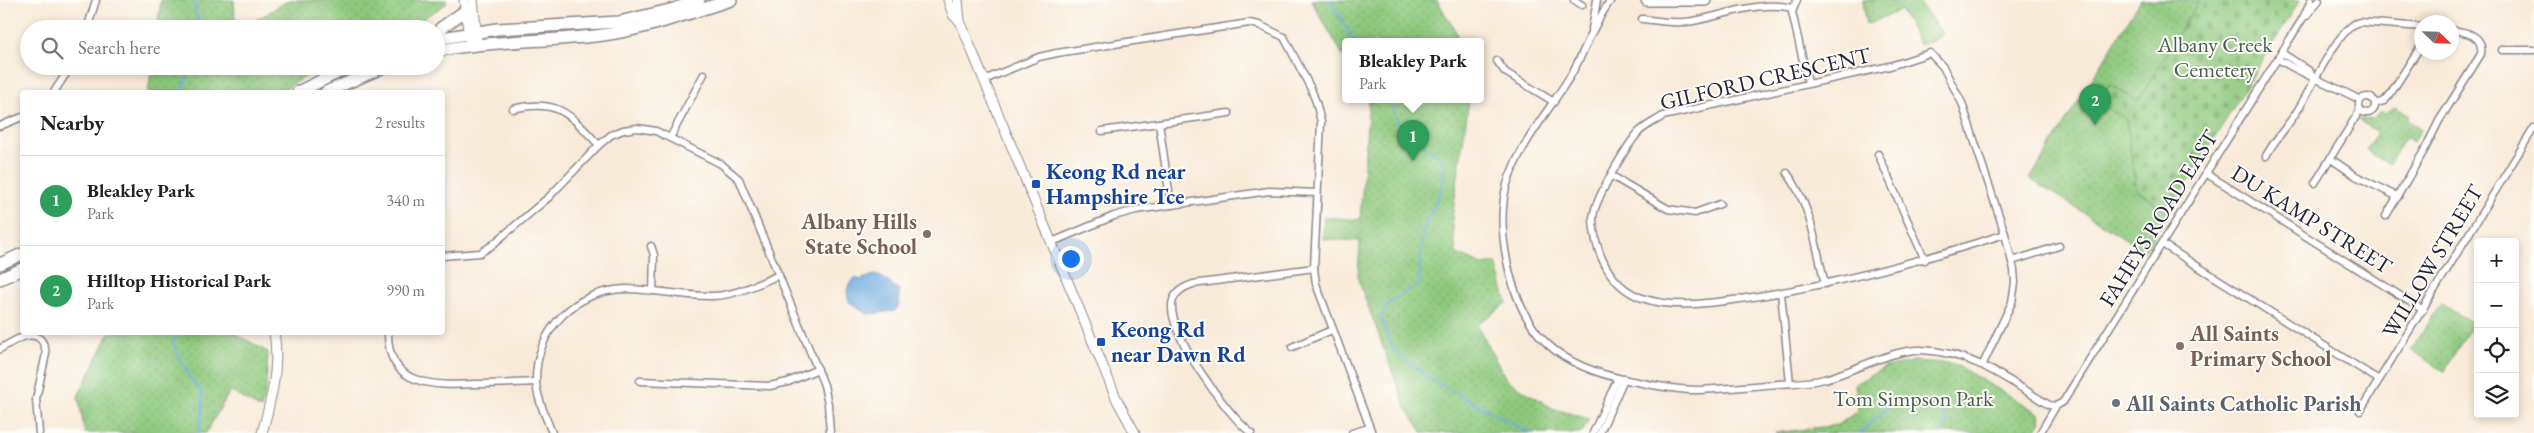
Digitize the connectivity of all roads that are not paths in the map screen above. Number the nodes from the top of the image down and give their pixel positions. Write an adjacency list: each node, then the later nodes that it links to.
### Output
1 (96, 0): 20 (street)
2 (472, 0): 27 (street)
3 (699, 0): 27 (highway)
4 (731, 0): 27 (highway)
5 (948, 0): 21 (street)
6 (958, 0): 21 (street)
7 (1574, 0): 15 (street)
8 (1598, 0): 24 (street)
9 (1611, 0): 24 (street)
10 (1647, 0): 11 (highway)
11 (1705, 0)
12 (1797, 0): 17 (street)
13 (2311, 0): 18 (street, FAHEYS ROAD EAST)
14 (2319, 0): 18 (street, FAHEYS ROAD EAST)
15 (1582, 4)
16 (464, 6): 22 (highway); 27 (street)
17 (1792, 8): 19 (street); 40 (street)
18 (2303, 18): 31 (street, FAHEYS ROAD EAST)
19 (1642, 19)
20 (90, 20)
21 (960, 21): 39 (street)
22 (445, 24)
23 (2414, 27): 38 (street)
24 (1592, 30): 45 (street)
25 (2459, 31): 65 (street)
26 (445, 37): 27 (highway)
27 (473, 38): 28 (highway)
28 (445, 48)
29 (2502, 50): 30 (street)
30 (2534, 50)
31 (2280, 56): 38 (street); 61 (street, FAHEYS ROAD EAST)
32 (2414, 57): 46 (street)
33 (1497, 61): 45 (street)
34 (704, 74): 55 (street)
35 (65, 75): 41 (street)
36 (333, 75): 42 (highway)
37 (365, 75): 43 (highway)
38 (2315, 78): 44 (street); 58 (street)
39 (984, 80): 64 (street); 70 (street)
40 (1808, 84): 62 (street, GILFORD CRESCENT); 69 (street, GILFORD CRESCENT)
41 (55, 90)
42 (302, 90)
43 (331, 90)
44 (2360, 100): 46 (street); 48 (street)
45 (1554, 102): 96 (street)
46 (2375, 104): 48 (street)
47 (513, 109): 56 (street)
48 (2360, 110): 59 (street)
49 (1229, 113): 51 (street)
50 (20, 118): 52 (street)
51 (1159, 123): 54 (street); 67 (street)
52 (0, 126)
53 (2534, 128): 86 (street, WILLOW STREET)
54 (1102, 131)
55 (670, 138): 56 (street); 81 (street)
56 (599, 145): 75 (street)
57 (1878, 154): 76 (street)
58 (2266, 156)
59 (2331, 158): 63 (street); 65 (street)
60 (1787, 173): 83 (street)
61 (2207, 174): 71 (street, FAHEYS ROAD EAST); 86 (street, DU KAMP STREET)
62 (1612, 176): 66 (street); 85 (street, GILFORD CRESCENT)
63 (2315, 183)
64 (1317, 192): 67 (street); 79 (street)
65 (2398, 197): 68 (street)
66 (1720, 204)
67 (1171, 205): 70 (street)
68 (2386, 216)
69 (2005, 234): 76 (street, GILFORD CRESCENT); 77 (street)
70 (1052, 242): 108 (street)
71 (2162, 244): 97 (street); 101 (street, FAHEYS ROAD EAST)
72 (651, 246): 84 (street)
73 (2058, 246): 77 (street)
74 (20, 255): 78 (highway)
75 (445, 256)
76 (1925, 260): 83 (street, GILFORD CRESCENT)
77 (2012, 260): 94 (street)
78 (0, 264)
79 (1314, 268): 87 (street); 109 (street)
80 (20, 270): 82 (highway)
81 (779, 275): 84 (street); 95 (street)
82 (0, 279)
83 (1825, 284): 85 (street, GILFORD CRESCENT)
84 (653, 291): 99 (street)
85 (1781, 293): 100 (street)
86 (2423, 310): 97 (street, WILLOW STREET)
87 (1332, 330): 92 (street); 103 (street)
88 (24, 335): 93 (street)
89 (32, 335): 104 (street)
90 (274, 335): 105 (street)
91 (388, 335): 99 (street)
92 (1292, 347)
93 (0, 348)
94 (1983, 364): 100 (street); 101 (street)
95 (818, 369): 98 (street); 107 (street)
96 (1621, 379): 100 (street); 111 (street); 112 (street)
97 (2379, 380): 102 (street, WILLOW STREET)
98 (640, 381)
99 (536, 382): 106 (street)
100 (1790, 383)
101 (2056, 406): 113 (street, FAHEYS ROAD EAST)
102 (2360, 411)
103 (1370, 430): 110 (street)
104 (39, 433)
105 (262, 433)
106 (552, 433)
107 (830, 433)
108 (1134, 433)
109 (1251, 433)
110 (1352, 433)
111 (1593, 433)
112 (1600, 433)
113 (2040, 433)

